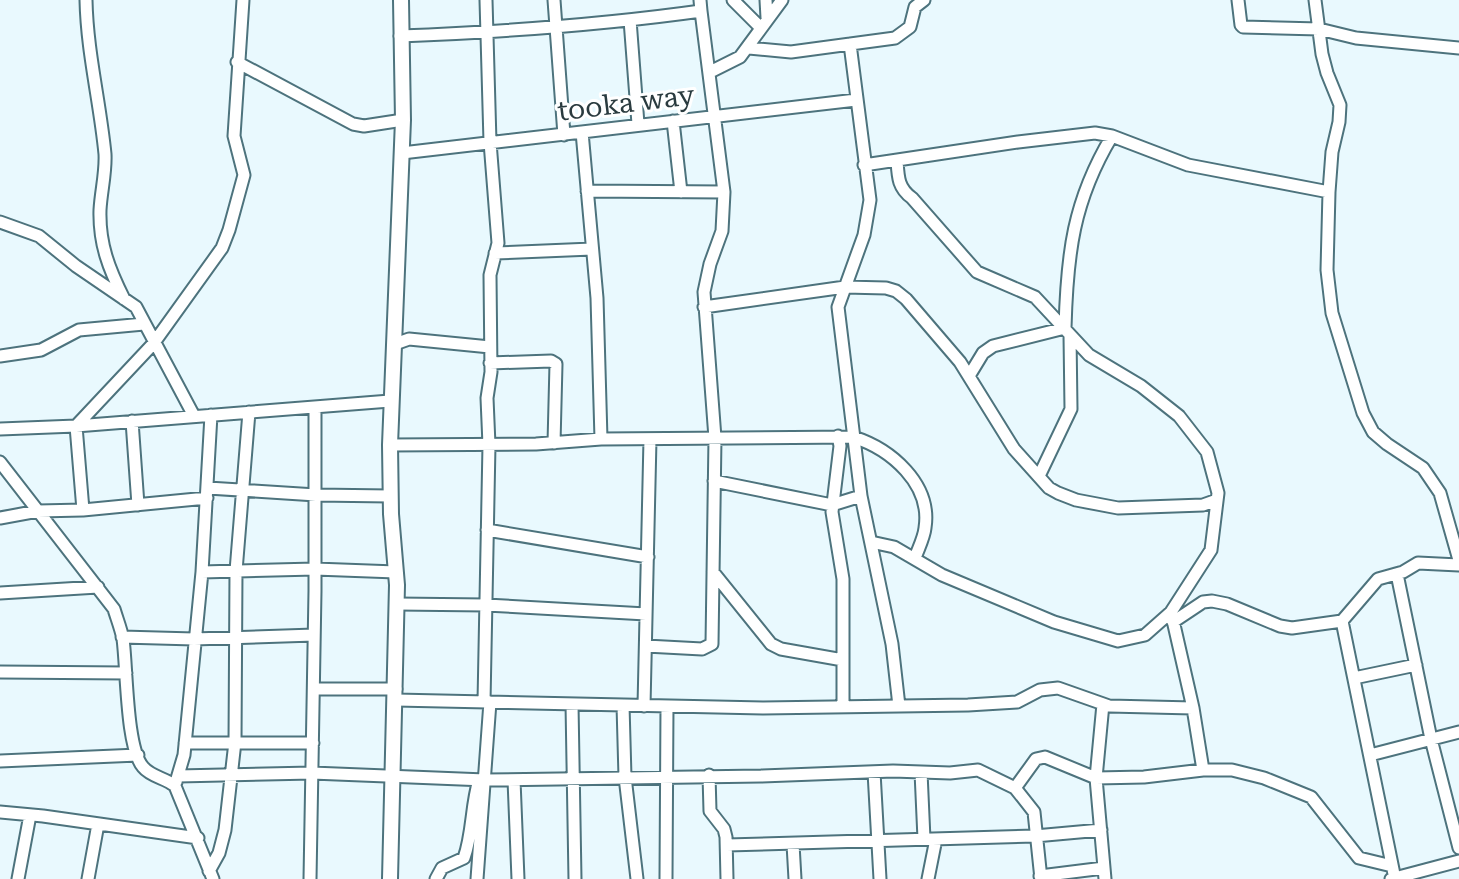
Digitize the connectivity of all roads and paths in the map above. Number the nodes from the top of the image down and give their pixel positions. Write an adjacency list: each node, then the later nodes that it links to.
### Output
1 (86, 0): 44 (street)
2 (243, 0): 22 (street)
3 (401, 0): 18 (street)
4 (486, 0): 17 (street)
5 (554, 0): 15 (street)
6 (733, 0): 14 (street)
7 (766, 0): 14 (street)
8 (782, 0): 14 (street)
9 (924, 0): 19 (street)
10 (1238, 0): 16 (street)
11 (1315, 0): 16 (street)
12 (701, 6): 13 (street); 23 (street)
13 (630, 20): 15 (street); 28 (street)
14 (764, 23): 20 (street)
15 (555, 29): 17 (street); 30 (street)
16 (1319, 29): 21 (street); 39 (street)
17 (486, 32): 18 (street); 32 (street)
18 (400, 36): 26 (street)
19 (850, 44): 20 (street); 24 (street)
20 (749, 48): 23 (street)
21 (1459, 48)
22 (237, 62): 26 (street); 48 (street)
23 (710, 72): 25 (street)
24 (856, 100): 25 (street, tooka way); 35 (street)
25 (716, 117): 27 (street, tooka way); 38 (street)
26 (403, 120): 33 (street)
27 (673, 121): 28 (street, tooka way); 37 (street)
28 (638, 124): 29 (street, tooka way)
29 (582, 132): 30 (street, tooka way); 36 (street)
30 (564, 135): 32 (street, tooka way)
31 (1112, 136): 34 (street); 39 (street); 47 (street)
32 (490, 142): 33 (street, tooka way); 42 (street)
33 (402, 153): 49 (street)
34 (897, 160): 35 (street); 47 (street)
35 (864, 165): 43 (street)
36 (587, 191): 37 (street); 41 (street)
37 (681, 192): 38 (street)
38 (724, 192): 45 (street)
39 (1329, 192): 88 (street)
40 (0, 222): 44 (street)
41 (592, 249): 42 (street); 65 (street)
42 (495, 253): 50 (street)
43 (845, 287): 45 (street); 53 (street); 63 (street)
44 (124, 299): 46 (street)
45 (704, 307): 64 (street)
46 (144, 324): 48 (street); 51 (street)
47 (1068, 331): 53 (street); 71 (street); 78 (street)
48 (153, 344): 58 (street); 60 (street)
49 (395, 344): 50 (street); 54 (street)
50 (490, 347): 52 (street)
51 (0, 356)
52 (490, 363): 67 (street); 69 (street)
53 (969, 376): 71 (street)
54 (390, 401): 55 (street); 68 (street)
55 (315, 407): 56 (street); 75 (street)
56 (249, 412): 57 (street); 73 (street)
57 (211, 415): 58 (street); 74 (street)
58 (194, 416): 59 (street)
59 (132, 421): 60 (street); 79 (street)
60 (76, 426): 61 (street); 81 (street)
61 (0, 429)
62 (838, 436): 63 (street); 64 (street); 80 (street)
63 (853, 437): 77 (street); 87 (street)
64 (715, 438): 66 (street); 72 (street)
65 (601, 439): 66 (street); 67 (street)
66 (650, 439): 86 (street)
67 (554, 443): 69 (street)
68 (390, 445): 69 (street); 76 (street)
69 (489, 445): 84 (street)
70 (0, 462): 82 (street)
71 (1040, 474): 78 (street)
72 (714, 481): 80 (street); 93 (street)
73 (245, 490): 74 (street); 75 (street); 90 (street)
74 (207, 493): 79 (street); 91 (street)
75 (316, 495): 76 (street); 89 (street)
76 (390, 496): 92 (street)
77 (861, 496): 80 (street); 85 (street)
78 (1217, 500): 100 (street)
79 (138, 505): 81 (street)
80 (832, 505): 107 (street)
81 (83, 510): 82 (street)
82 (38, 511): 83 (street); 95 (street)
83 (0, 518)
84 (487, 530): 86 (street); 98 (street)
85 (871, 542): 87 (street); 120 (street)
86 (648, 557): 99 (street)
87 (915, 558): 100 (street)
88 (1459, 562): 94 (street)
89 (315, 569): 90 (street); 92 (street); 102 (street)
90 (236, 571): 91 (street); 104 (street)
91 (202, 572): 105 (street)
92 (396, 572): 97 (street)
93 (713, 572): 106 (street); 107 (street)
94 (1397, 574): 101 (street); 108 (street)
95 (98, 587): 96 (street); 103 (street)
96 (0, 593)
97 (397, 604): 98 (street); 113 (street)
98 (486, 605): 99 (street); 114 (street)
99 (646, 614): 106 (street)
100 (1172, 617): 101 (street); 122 (street)
101 (1342, 621): 111 (street)
102 (314, 635): 104 (street); 112 (street)
103 (122, 637): 105 (street); 110 (street)
104 (236, 637): 105 (street); 125 (street)
105 (194, 639): 126 (street)
106 (646, 646): 118 (street)
107 (843, 660): 121 (street)
108 (1416, 665): 111 (street); 124 (street)
109 (0, 672): 110 (street)
110 (126, 673): 128 (street)
111 (1354, 678): 129 (street)
112 (314, 689): 113 (street); 127 (street)
113 (396, 694): 114 (street); 139 (street)
114 (487, 702): 115 (street); 142 (street)
115 (572, 704): 117 (street); 140 (street)
116 (1103, 704): 120 (street); 122 (street); 141 (street)
117 (623, 705): 118 (street); 138 (street)
118 (644, 706): 119 (street)
119 (667, 706): 121 (street); 137 (street)
120 (899, 706): 121 (street)
121 (843, 707)
122 (1193, 708): 131 (street)
123 (1459, 732): 124 (street)
124 (1431, 739): 129 (street); 146 (street)
125 (235, 742): 126 (street); 127 (street); 136 (street)
126 (185, 743): 144 (street)
127 (313, 743): 134 (street)
128 (138, 755): 130 (street); 144 (street)
129 (1370, 755): 161 (street)
130 (0, 761)
131 (1203, 770): 141 (street); 161 (street)
132 (874, 772): 133 (street); 135 (street); 154 (street)
133 (921, 772): 145 (street); 153 (street)
134 (312, 773): 136 (street); 139 (street); 165 (street)
135 (709, 775): 137 (street); 156 (street)
136 (232, 776): 144 (street); 160 (street)
137 (667, 776): 138 (street); 172 (street)
138 (625, 777): 140 (street); 171 (street)
139 (393, 778): 142 (street); 166 (street)
140 (574, 778): 143 (street); 170 (street)
141 (1096, 778): 145 (street); 150 (street)
142 (482, 780): 143 (street); 167 (street); 168 (street)
143 (514, 780): 169 (street)
144 (176, 781): 152 (street)
145 (1015, 788): 151 (street)
146 (1453, 800): 157 (street)
147 (0, 812): 148 (street)
148 (30, 815): 149 (street); 163 (street)
149 (98, 824): 152 (street); 164 (street)
150 (1101, 830): 151 (street); 159 (street)
151 (1035, 836): 153 (street); 162 (street)
152 (198, 838): 160 (street)
153 (930, 839): 154 (street); 176 (street)
154 (878, 842): 155 (street); 175 (street)
155 (793, 844): 156 (street); 174 (street)
156 (727, 845): 173 (street)
157 (1459, 848)
158 (1459, 861): 161 (street)
159 (1104, 873): 162 (street)
160 (211, 875)
161 (1393, 876)
162 (1040, 878)
163 (18, 879)
164 (88, 879)
165 (310, 879)
166 (390, 879)
167 (436, 879)
168 (477, 879)
169 (518, 879)
170 (575, 879)
171 (637, 879)
172 (666, 879)
173 (727, 879)
174 (795, 879)
175 (880, 879)
176 (928, 879)

